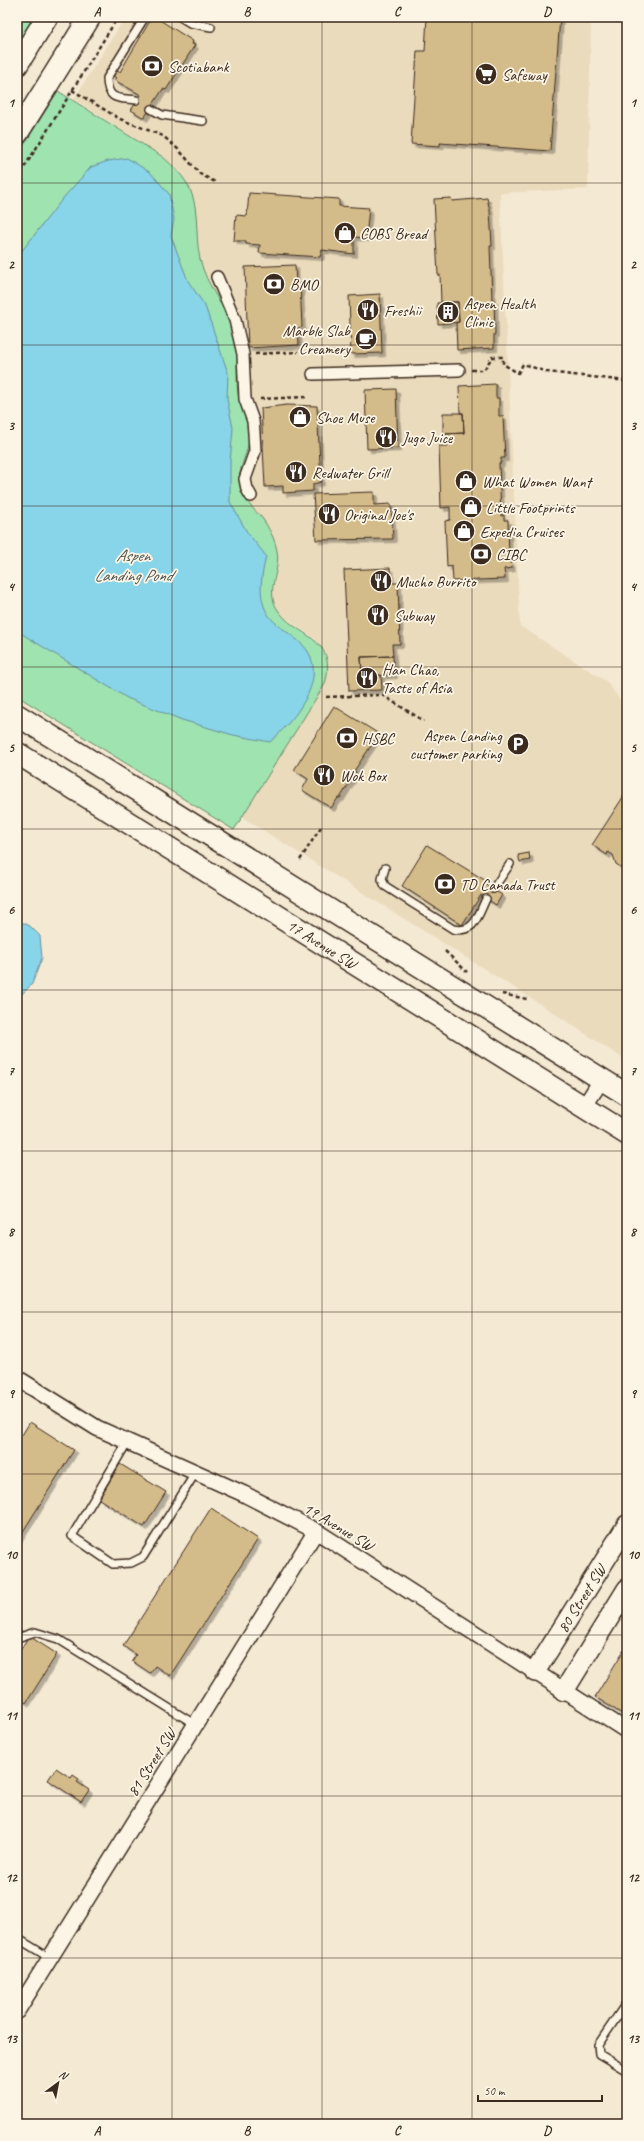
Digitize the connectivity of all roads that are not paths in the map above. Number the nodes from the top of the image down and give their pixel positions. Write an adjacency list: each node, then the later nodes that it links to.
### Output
1 (47, 17): 6 (main road)
2 (90, 17): 10 (main road)
3 (145, 17): 7 (lane)
4 (180, 17): 5 (lane)
5 (211, 27)
6 (17, 66)
7 (136, 100)
8 (151, 109): 9 (lane)
9 (203, 121)
10 (17, 134)
11 (217, 277): 14 (street)
12 (459, 370): 13 (street)
13 (313, 374)
14 (251, 496)
15 (25, 720): 16 (main road); 17 (main road, 17 Avenue SW)
16 (17, 752): 20 (main road, 17 Avenue SW)
17 (247, 858): 20 (main road); 23 (main road, 17 Avenue SW)
18 (510, 864): 21 (lane)
19 (386, 868): 22 (lane)
20 (230, 887): 25 (main road, 17 Avenue SW)
21 (492, 889)
22 (486, 899)
23 (602, 1079): 24 (main road, 17 Avenue SW); 25 (street)
24 (627, 1095)
25 (584, 1107): 26 (main road, 17 Avenue SW)
26 (627, 1134)
27 (17, 1378): 28 (street, 19 Avenue SW)
28 (128, 1441): 29 (street, 19 Avenue SW); 29 (lane)
29 (196, 1472): 31 (street, 19 Avenue SW)
30 (627, 1525): 34 (street, 80 Street SW)
31 (316, 1531): 34 (street, 19 Avenue SW); 36 (street, 81 Street SW)
32 (627, 1589): 35 (street)
33 (17, 1638): 36 (lane)
34 (535, 1672): 35 (street, 19 Avenue SW)
35 (564, 1690): 37 (street, 19 Avenue SW)
36 (196, 1725): 39 (street, 81 Street SW)
37 (627, 1731)
38 (17, 1938): 39 (lane)
39 (50, 1958): 41 (street, 81 Street SW)
40 (627, 2002): 42 (lane)
41 (17, 2011)
42 (627, 2071)

